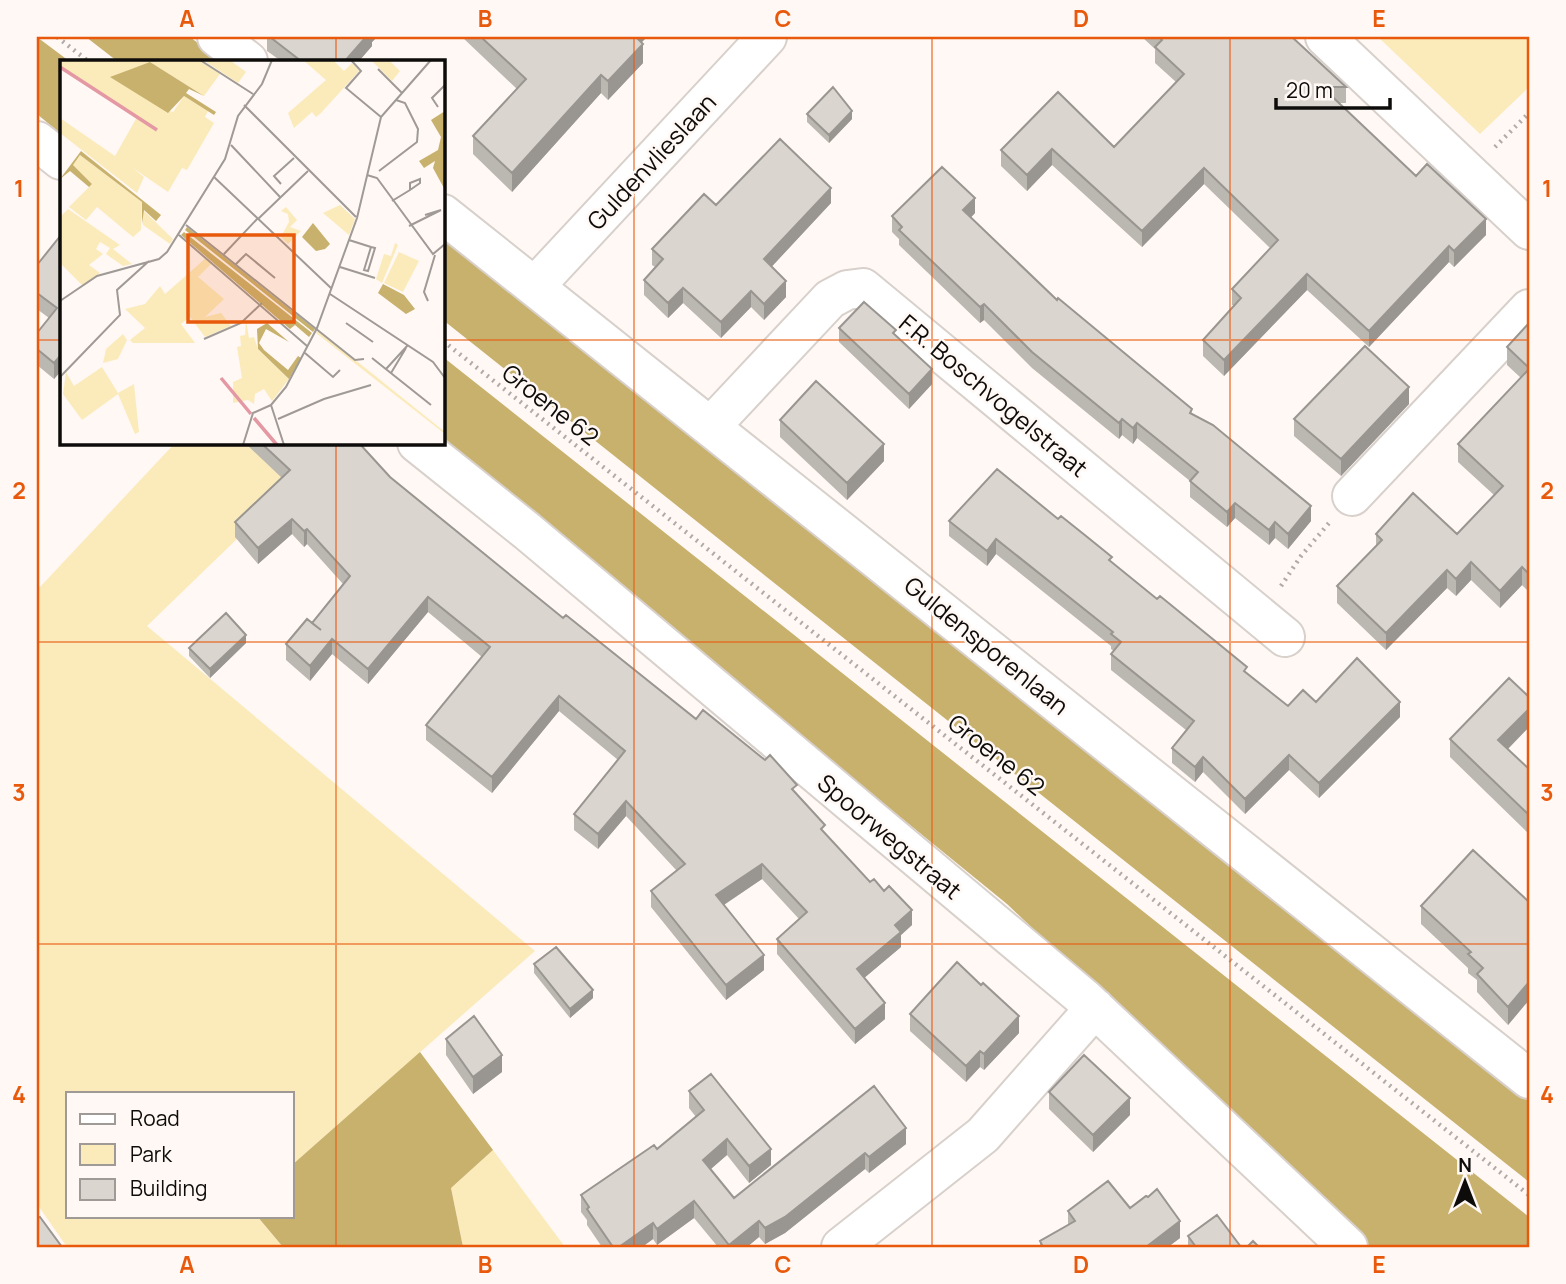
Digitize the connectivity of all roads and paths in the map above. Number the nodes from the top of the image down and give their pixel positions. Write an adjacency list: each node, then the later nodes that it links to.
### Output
1 (57, 37): 5 (path)
2 (216, 37): 6 (street)
3 (768, 37): 13 (street, Guldenvlieslaan)
4 (1325, 37): 10 (street)
5 (87, 60)
6 (247, 60)
7 (1529, 113): 10 (path)
8 (37, 141): 9 (street)
9 (60, 159)
10 (1469, 173): 12 (street)
11 (444, 215): 13 (street, Guldensporenlaan)
12 (1529, 230)
13 (535, 286): 16 (street, Guldensporenlaan)
14 (1529, 309): 18 (street)
15 (444, 342): 22 (path, Groene 62)
16 (711, 426): 19 (street, F.R. Boschvogelstraat); 21 (street, Guldensporenlaan)
17 (417, 444): 20 (street, Spoorwegstraat)
18 (1352, 496): 19 (path)
19 (1273, 626)
20 (1095, 1008): 23 (street); 24 (street, Spoorwegstraat)
21 (1529, 1079)
22 (1529, 1195)
23 (841, 1247)
24 (1348, 1247)

